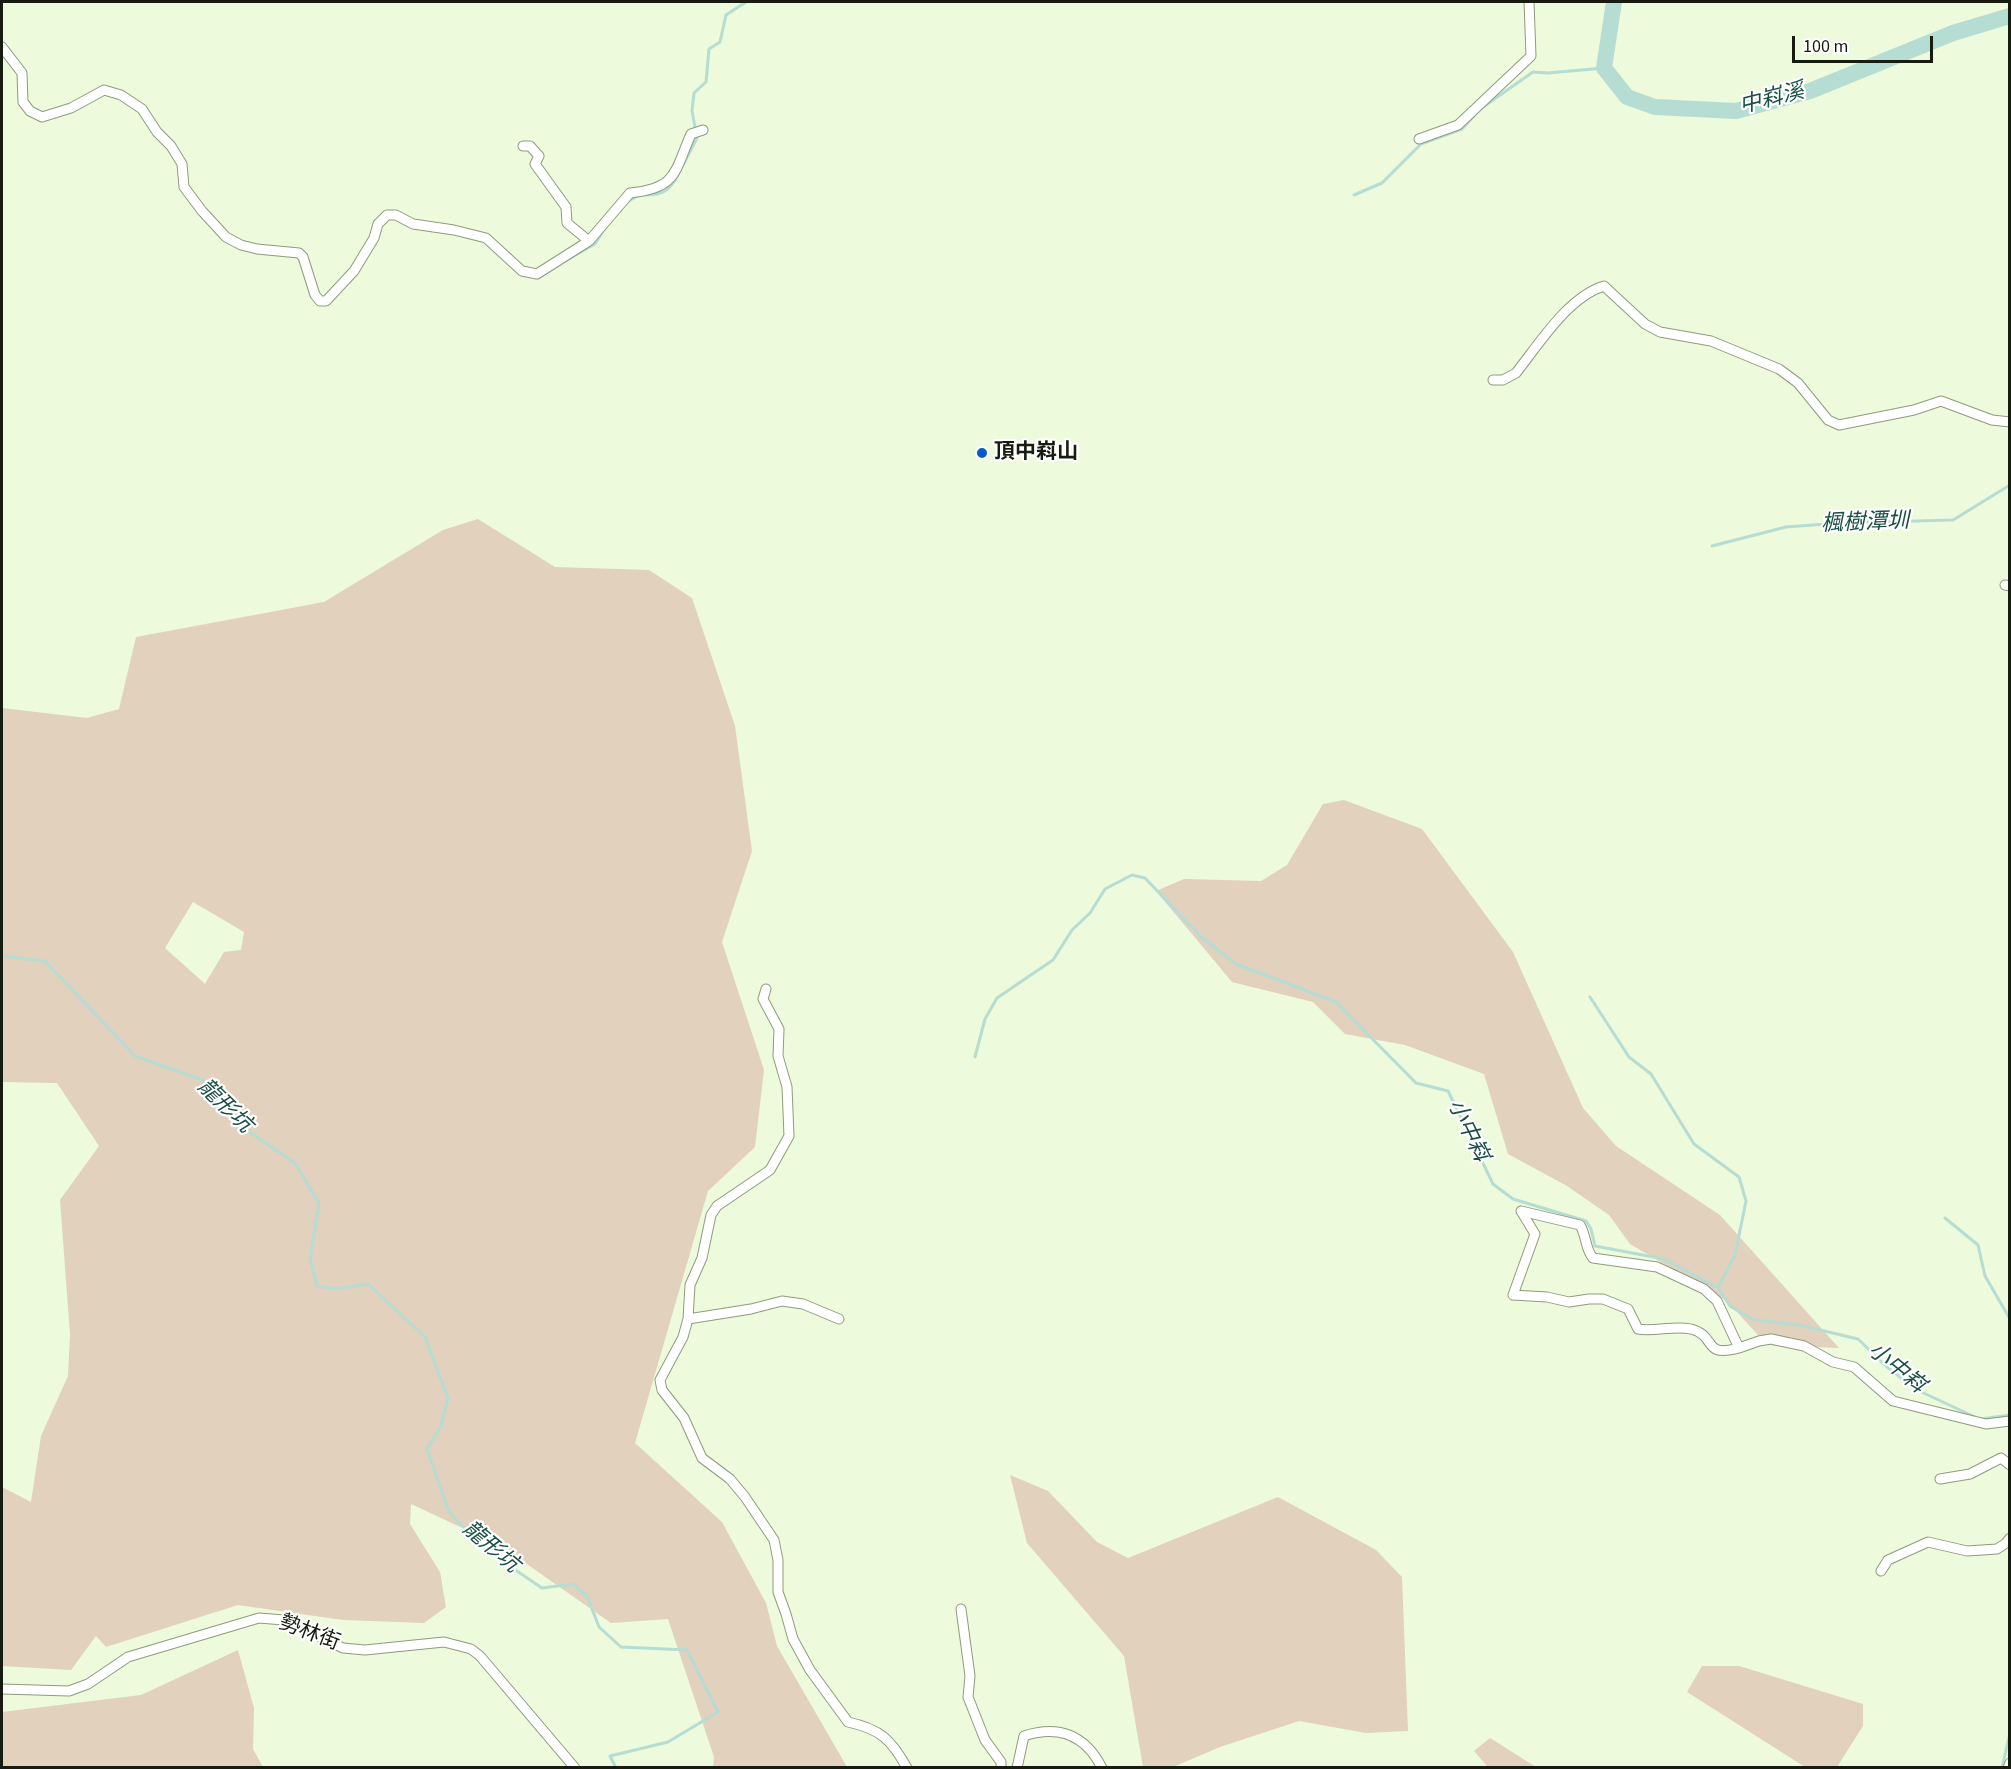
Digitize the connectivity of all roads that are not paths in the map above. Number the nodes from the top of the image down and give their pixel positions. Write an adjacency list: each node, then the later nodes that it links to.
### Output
1 (1529, 2): 4 (street)
2 (2, 47): 6 (street)
3 (703, 130): 6 (street)
4 (1419, 139)
5 (523, 146): 6 (street)
6 (589, 241)
7 (1493, 380): 8 (street)
8 (2010, 422)
9 (766, 990): 10 (street)
10 (688, 1319): 11 (street); 21 (street)
11 (839, 1319)
12 (1739, 1348): 12 (street); 13 (street)
13 (2010, 1421)
14 (2010, 1466): 15 (street)
15 (1940, 1479)
16 (2010, 1538): 17 (street)
17 (1881, 1571)
18 (961, 1609): 22 (street)
19 (2, 1689): 20 (street, 勢林街)
20 (575, 1767)
21 (907, 1767)
22 (1001, 1767)
23 (1017, 1767): 24 (street)
24 (1102, 1767)

